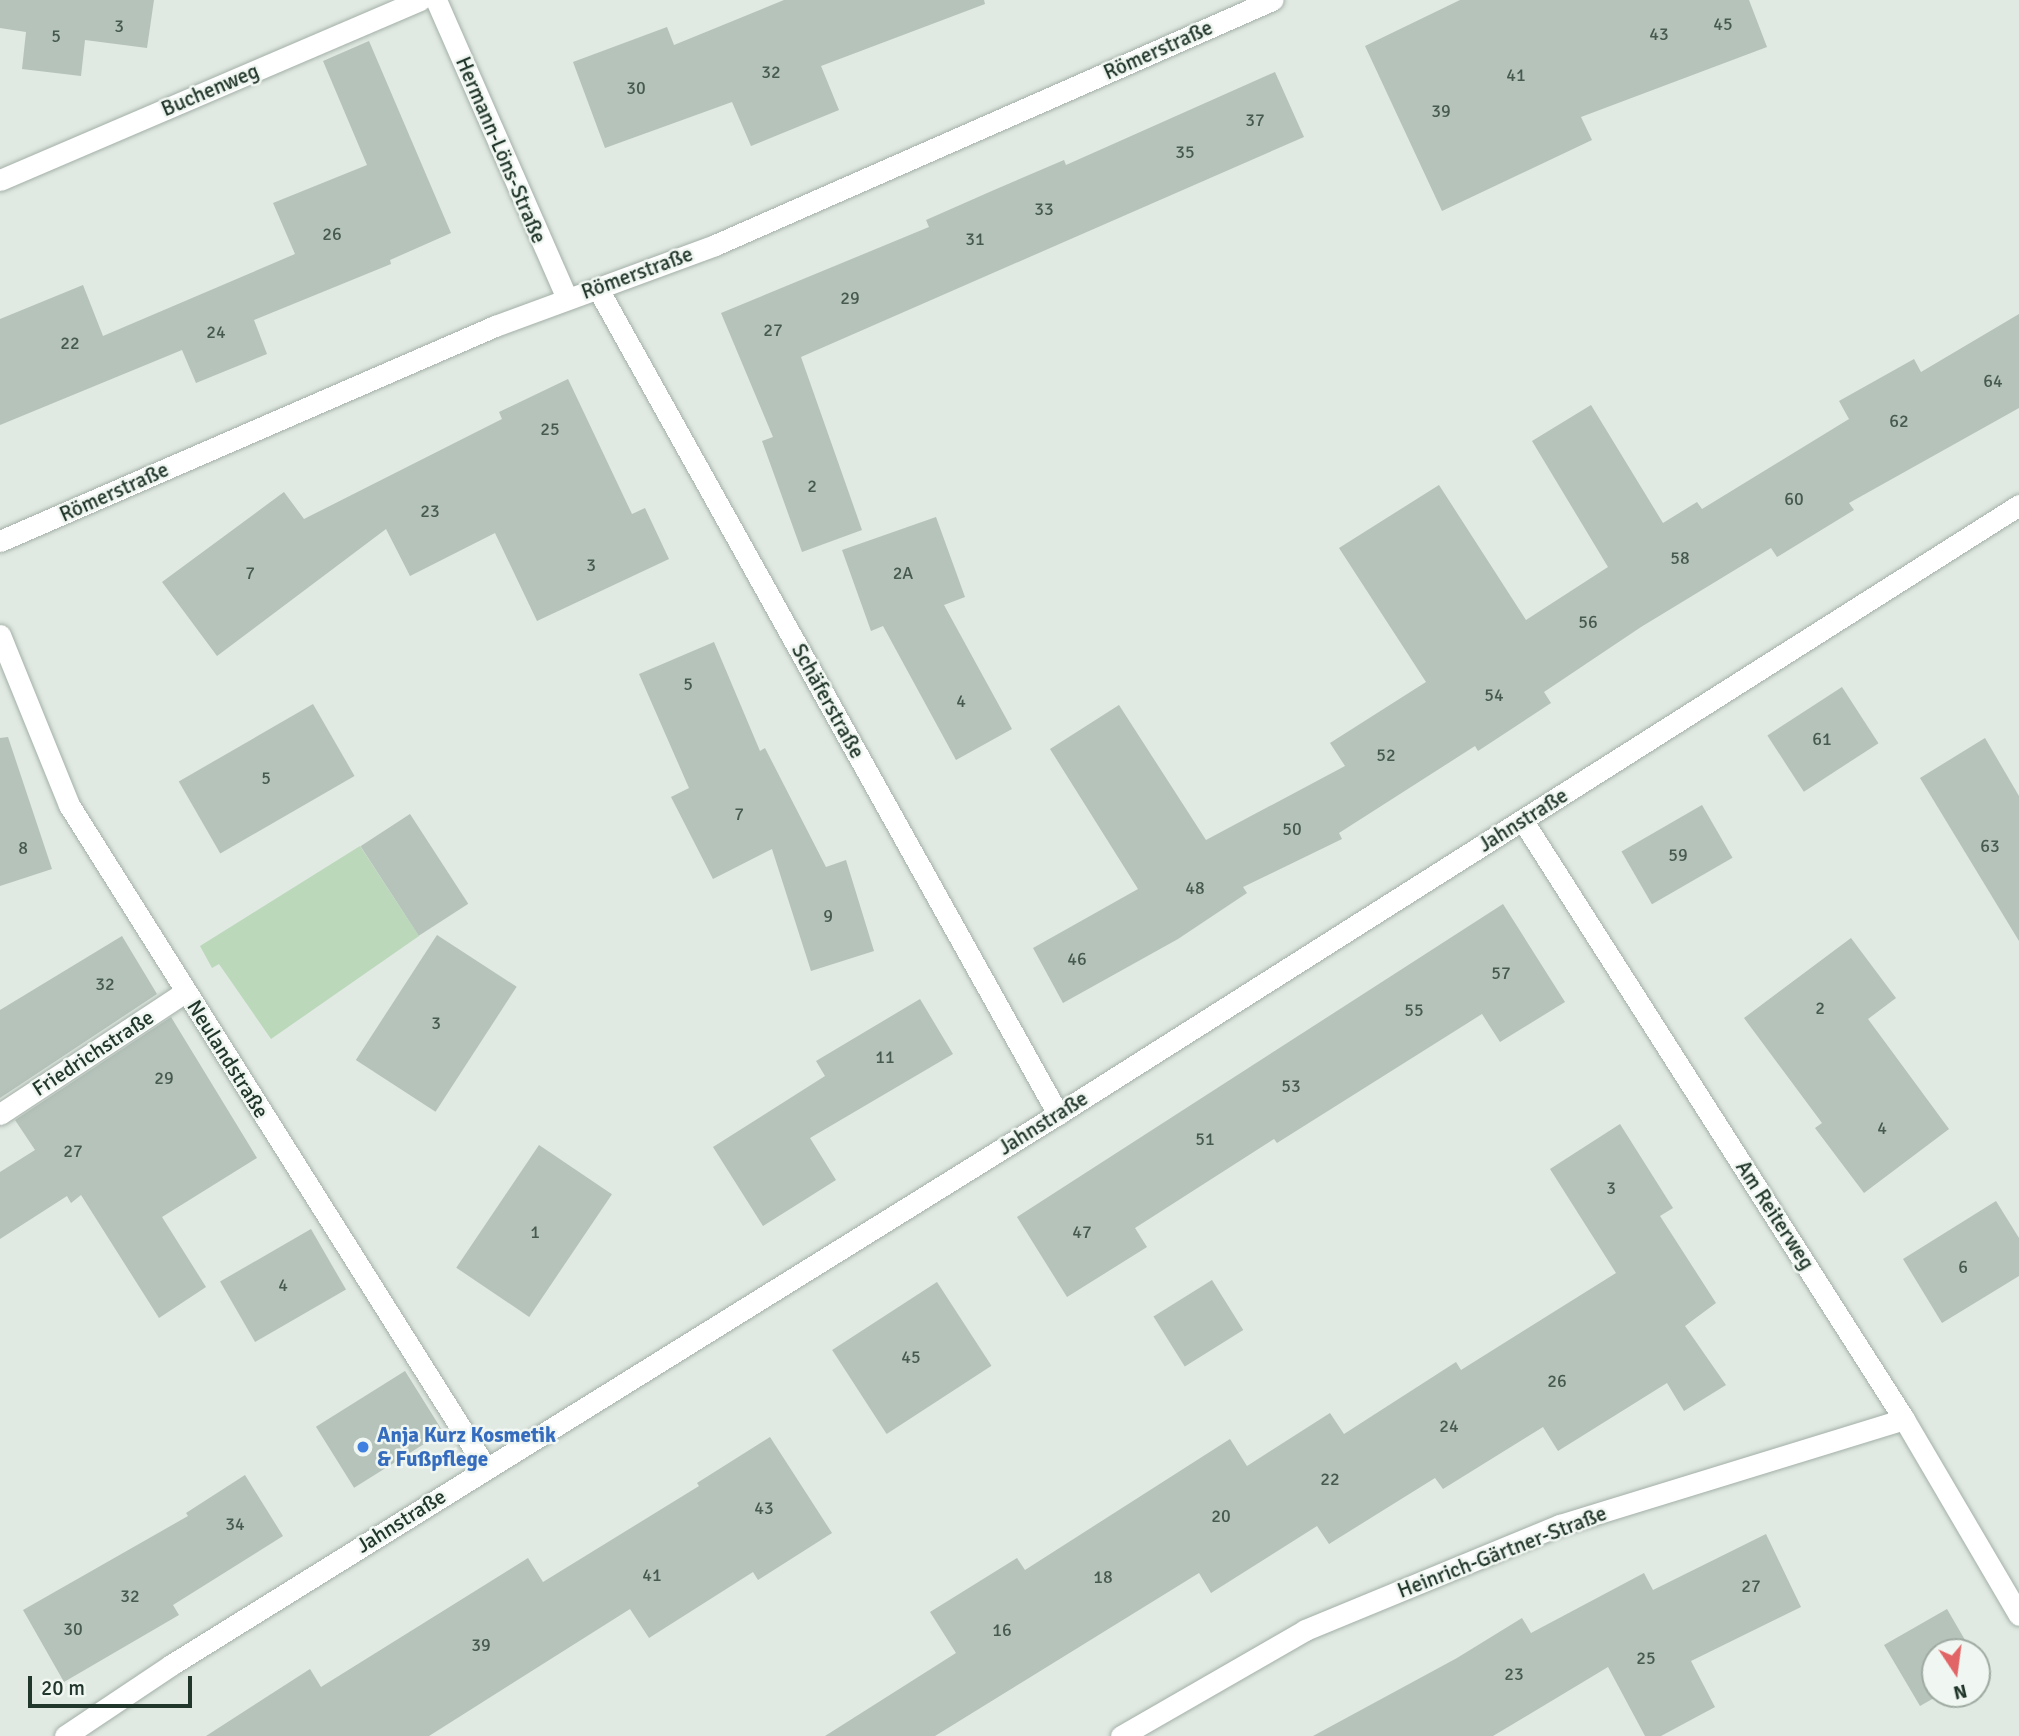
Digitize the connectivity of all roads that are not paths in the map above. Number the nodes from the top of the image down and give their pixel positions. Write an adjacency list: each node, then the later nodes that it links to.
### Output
1 (420, 0): 4 (street, Buchenweg)
2 (436, 0): 6 (street, Hermann-Löns-Straße)
3 (1272, 0): 5 (street, Römerstraße)
4 (0, 180)
5 (598, 289): 6 (street, Römerstraße); 13 (street, Schäferstraße)
6 (567, 299): 8 (street, Römerstraße)
7 (2019, 505): 10 (street, Jahnstraße)
8 (0, 541)
9 (0, 635): 11 (street, Neulandstraße)
10 (1523, 821): 13 (street, Jahnstraße); 14 (street, Am Reiterweg)
11 (185, 992): 12 (street, Friedrichstraße); 15 (street, Neulandstraße)
12 (0, 1114)
13 (1058, 1114): 15 (street, Jahnstraße)
14 (1904, 1419): 16 (street, Am Reiterweg); 18 (street, Heinrich-Gärtner-Straße)
15 (486, 1468): 17 (street, Jahnstraße)
16 (2019, 1615)
17 (65, 1736)
18 (1121, 1736)

